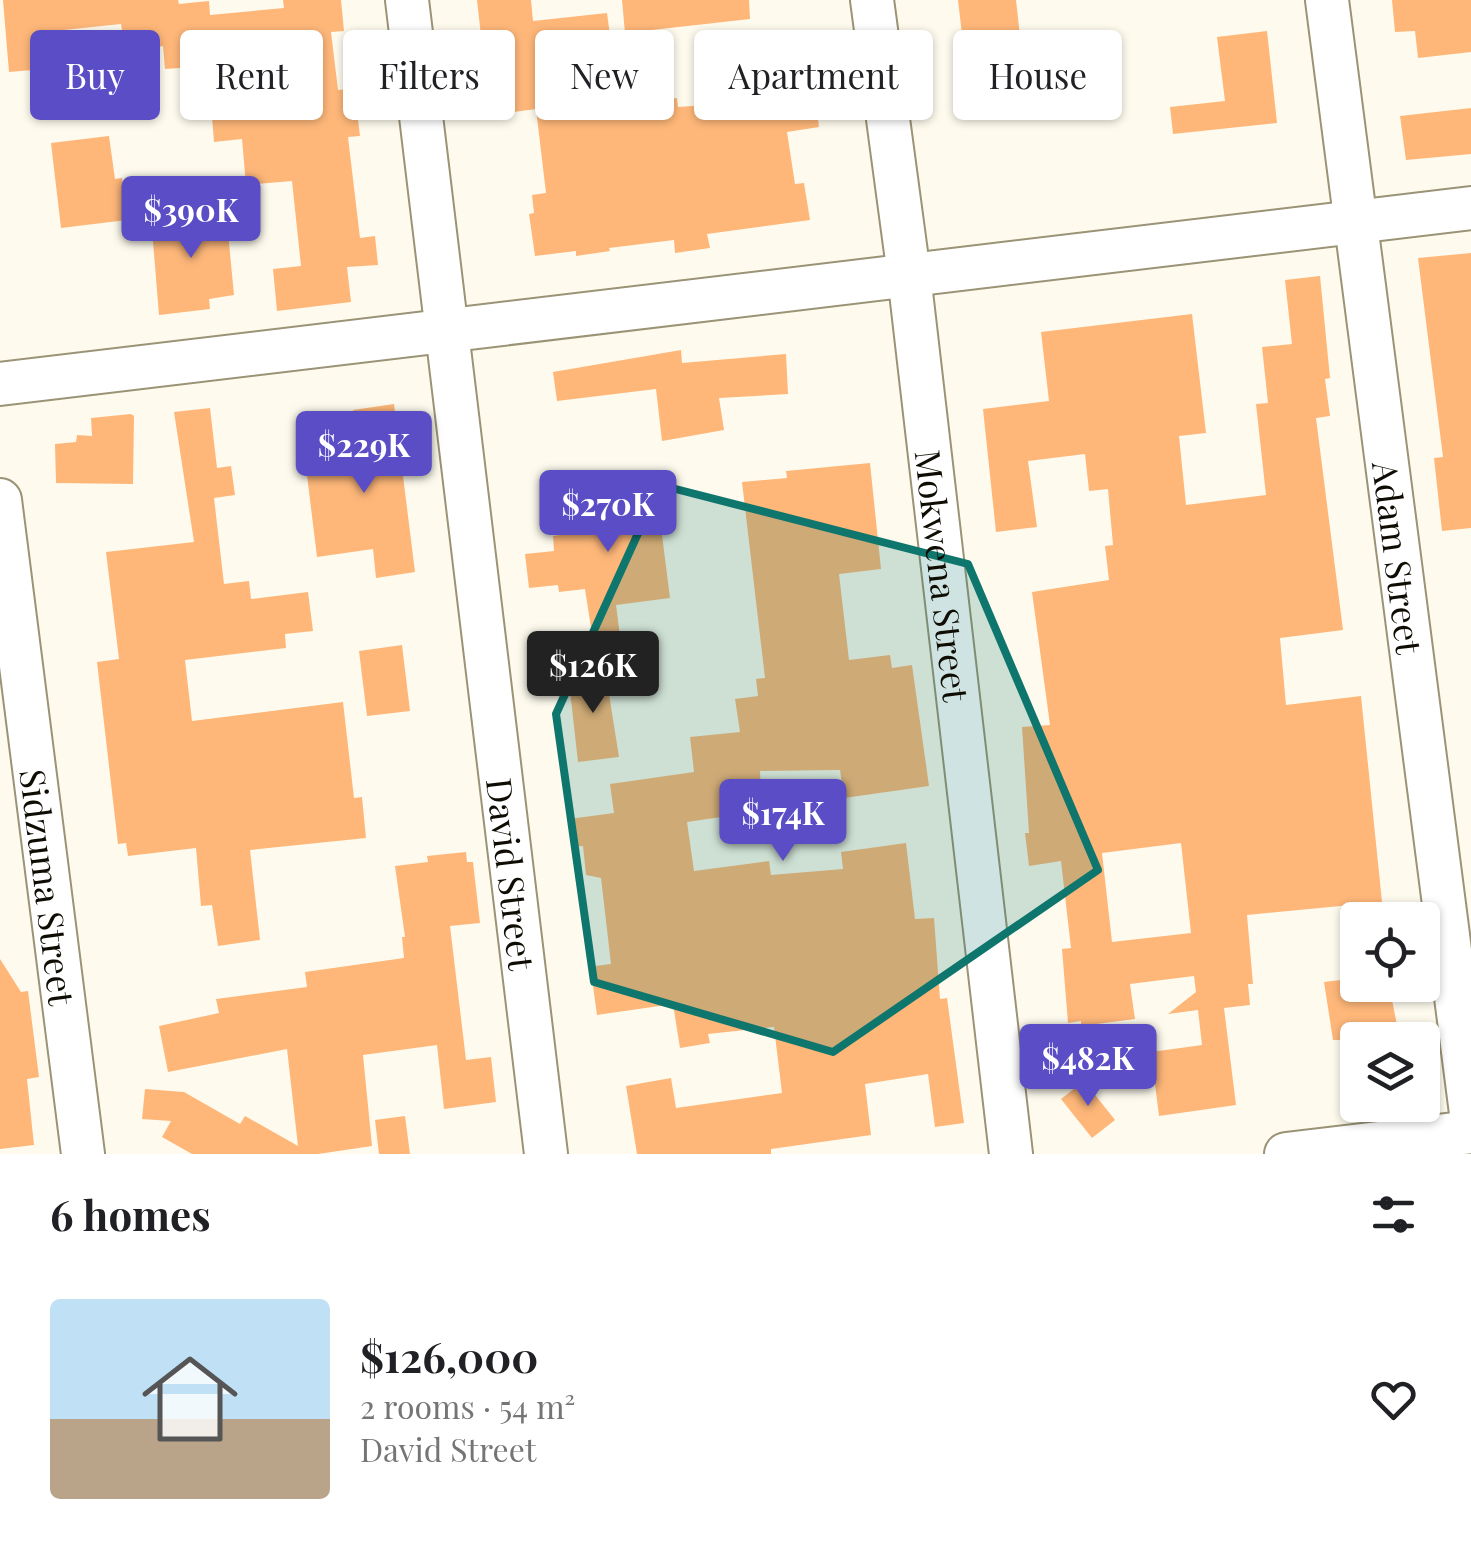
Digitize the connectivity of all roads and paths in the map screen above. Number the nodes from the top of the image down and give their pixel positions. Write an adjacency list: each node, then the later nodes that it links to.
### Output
1 (407, 0): 7 (street, David Street)
2 (872, 0): 6 (street, Mokwena Street)
3 (1327, 0): 5 (street, Adam Street)
4 (1471, 208): 5 (street)
5 (1354, 223): 6 (street); 10 (street, Adam Street)
6 (909, 276): 7 (street); 14 (street, Mokwena Street)
7 (447, 330): 8 (street); 13 (street, David Street)
8 (0, 384)
9 (0, 500): 12 (street, Sidzuma Street)
10 (1471, 1114)
11 (1471, 1132): 15 (street)
12 (83, 1154)
13 (546, 1154)
14 (1011, 1154)
15 (1286, 1154)

